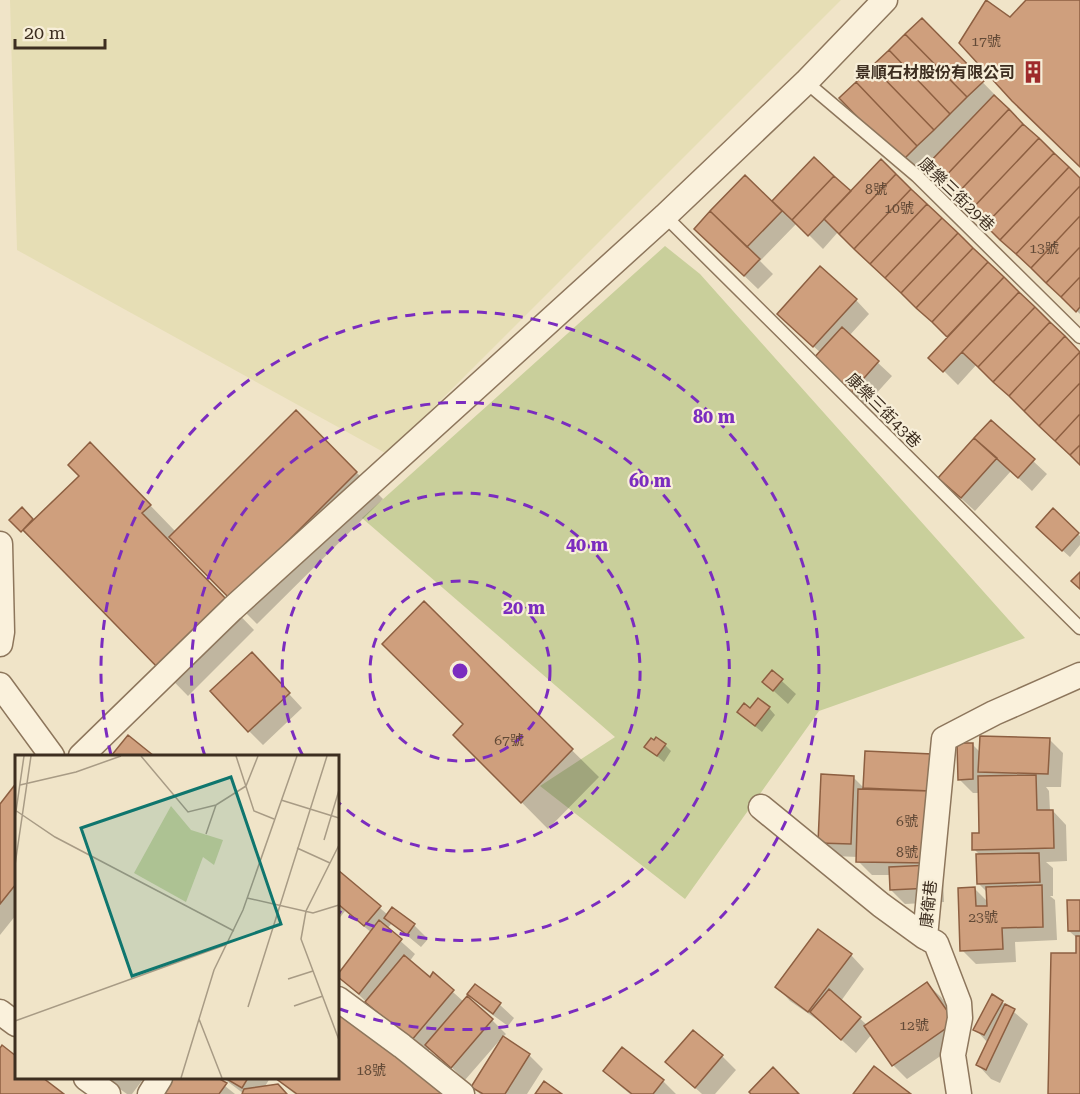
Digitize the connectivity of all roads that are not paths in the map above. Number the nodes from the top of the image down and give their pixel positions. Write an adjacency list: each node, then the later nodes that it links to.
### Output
1 (885, 0): 2 (street)
2 (806, 82): 3 (street); 4 (lane, 康樂三街29巷)
3 (665, 216): 6 (lane, 康樂三街43巷); 11 (street)
4 (1080, 337)
5 (0, 544): 7 (street)
6 (1080, 628)
7 (0, 644)
8 (1080, 675): 13 (street, 康衛巷)
9 (0, 685): 10 (street)
10 (51, 755)
11 (82, 755)
12 (761, 807): 13 (street)
13 (925, 937): 22 (street, 康衛巷)
14 (339, 1000): 21 (street)
15 (0, 1011): 16 (street)
16 (15, 1023)
17 (89, 1079): 19 (street)
18 (159, 1079): 20 (street)
19 (108, 1094)
20 (150, 1094)
21 (462, 1094)
22 (959, 1094)

